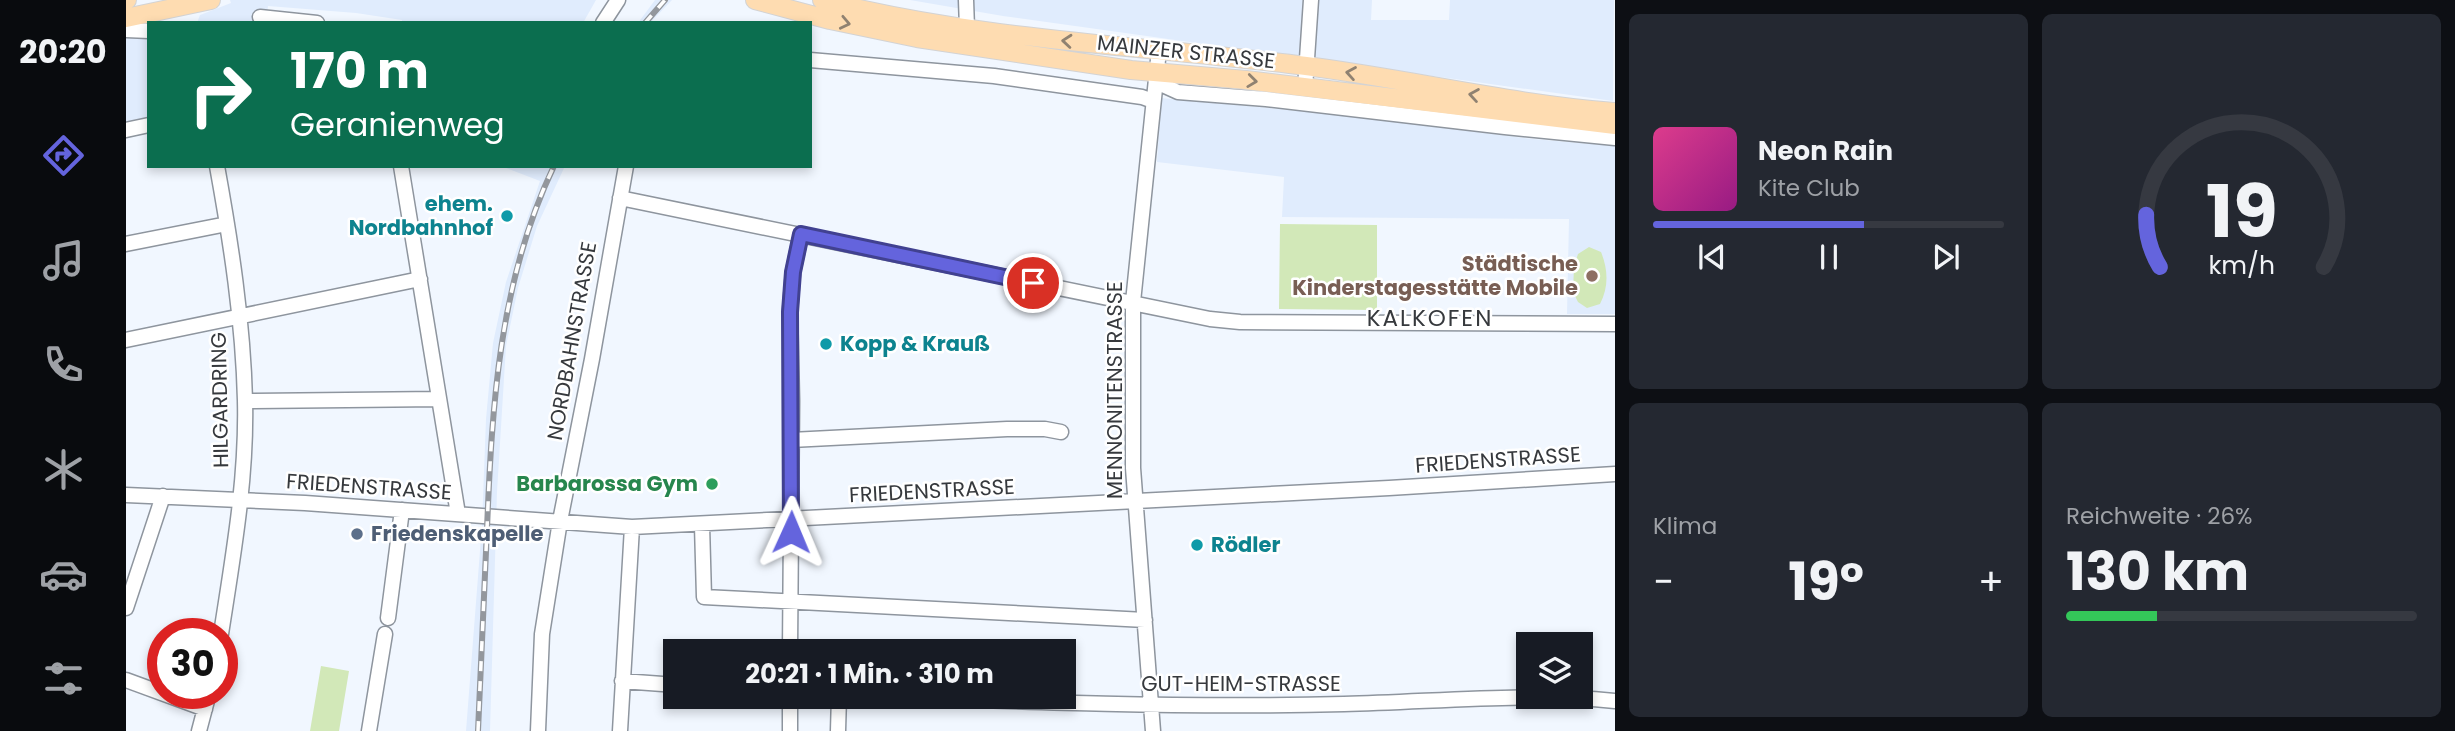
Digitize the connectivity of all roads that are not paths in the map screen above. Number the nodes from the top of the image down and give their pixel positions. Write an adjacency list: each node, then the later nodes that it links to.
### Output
1 (211, 0): 7 (main road)
2 (618, 0): 11 (street)
3 (755, 0): 18 (main road, MAINZER STRASSE, one-way to 18)
4 (822, 0): 12 (main road, MAINZER STRASSE)
5 (966, 0): 12 (street)
6 (1311, 0): 17 (street)
7 (174, 11): 9 (main road)
8 (260, 17): 10 (street)
9 (126, 18)
10 (298, 21)
11 (604, 21)
12 (967, 28): 15 (main road, MAINZER STRASSE, one-way to 12)
13 (126, 30): 14 (street)
14 (147, 32)
15 (1160, 50): 17 (main road, MAINZER STRASSE); 18 (street, MENNONITENSTRASSE)
16 (812, 60): 20 (street)
17 (1307, 66): 19 (street); 21 (main road, MAINZER STRASSE, one-way to 17)
18 (1157, 78): 19 (main road, MAINZER STRASSE, one-way to 19); 20 (street, MENNONITENSTRASSE); 25 (street, MAINZER STRASSE)
19 (1305, 88): 23 (main road, MAINZER STRASSE)
20 (1153, 101): 34 (street, MENNONITENSTRASSE)
21 (1615, 112)
22 (147, 125): 24 (street)
23 (1615, 125)
24 (126, 130)
25 (1615, 138)
26 (217, 168): 30 (street, HILGARDRING)
27 (401, 168): 33 (street)
28 (626, 168): 29 (street, NORDBAHNSTRASSE)
29 (620, 198): 31 (street); 50 (street, NORDBAHNSTRASSE)
30 (227, 224): 32 (street); 35 (street, HILGARDRING)
31 (801, 234): 34 (street); 41 (street)
32 (126, 244)
33 (420, 279): 35 (street); 38 (street)
34 (1133, 302): 36 (street); 46 (street, MENNONITENSTRASSE)
35 (240, 316): 37 (street); 39 (street, HILGARDRING)
36 (1615, 324)
37 (126, 340)
38 (439, 398): 39 (street); 48 (street)
39 (245, 401): 45 (street, HILGARDRING)
40 (1061, 432): 41 (street)
41 (792, 440): 49 (street)
42 (1615, 474): 46 (street, FRIEDENSTRASSE)
43 (126, 495): 44 (street, FRIEDENSTRASSE)
44 (163, 496): 45 (street, FRIEDENSTRASSE); 54 (street)
45 (241, 500): 47 (street, FRIEDENSTRASSE); 55 (street, HILGARDRING)
46 (1137, 501): 49 (street, FRIEDENSTRASSE); 57 (street, MENNONITENSTRASSE)
47 (402, 510): 48 (street, FRIEDENSTRASSE); 56 (street)
48 (458, 514): 50 (street, FRIEDENSTRASSE)
49 (791, 520): 51 (street, FRIEDENSTRASSE); 53 (street)
50 (560, 521): 52 (street, FRIEDENSTRASSE); 72 (street, NORDBAHNSTRASSE)
51 (702, 525): 52 (street, FRIEDENSTRASSE); 53 (street)
52 (632, 527): 61 (street)
53 (790, 600): 57 (street); 59 (street)
54 (126, 608)
55 (223, 618)
56 (388, 618)
57 (1145, 620): 66 (street, MENNONITENSTRASSE)
58 (385, 634): 71 (street)
59 (790, 639)
60 (126, 680): 63 (street)
61 (622, 681): 62 (street); 73 (street)
62 (663, 684)
63 (147, 688)
64 (1615, 701): 66 (street, GUT-HEIM-STRASSE)
65 (1076, 703): 66 (street, GUT-HEIM-STRASSE)
66 (1149, 705): 76 (street, MENNONITENSTRASSE)
67 (205, 709): 70 (street)
68 (790, 709): 74 (street)
69 (839, 709): 75 (street)
70 (199, 731)
71 (369, 731)
72 (538, 731)
73 (620, 731)
74 (790, 731)
75 (838, 731)
76 (1153, 731)

